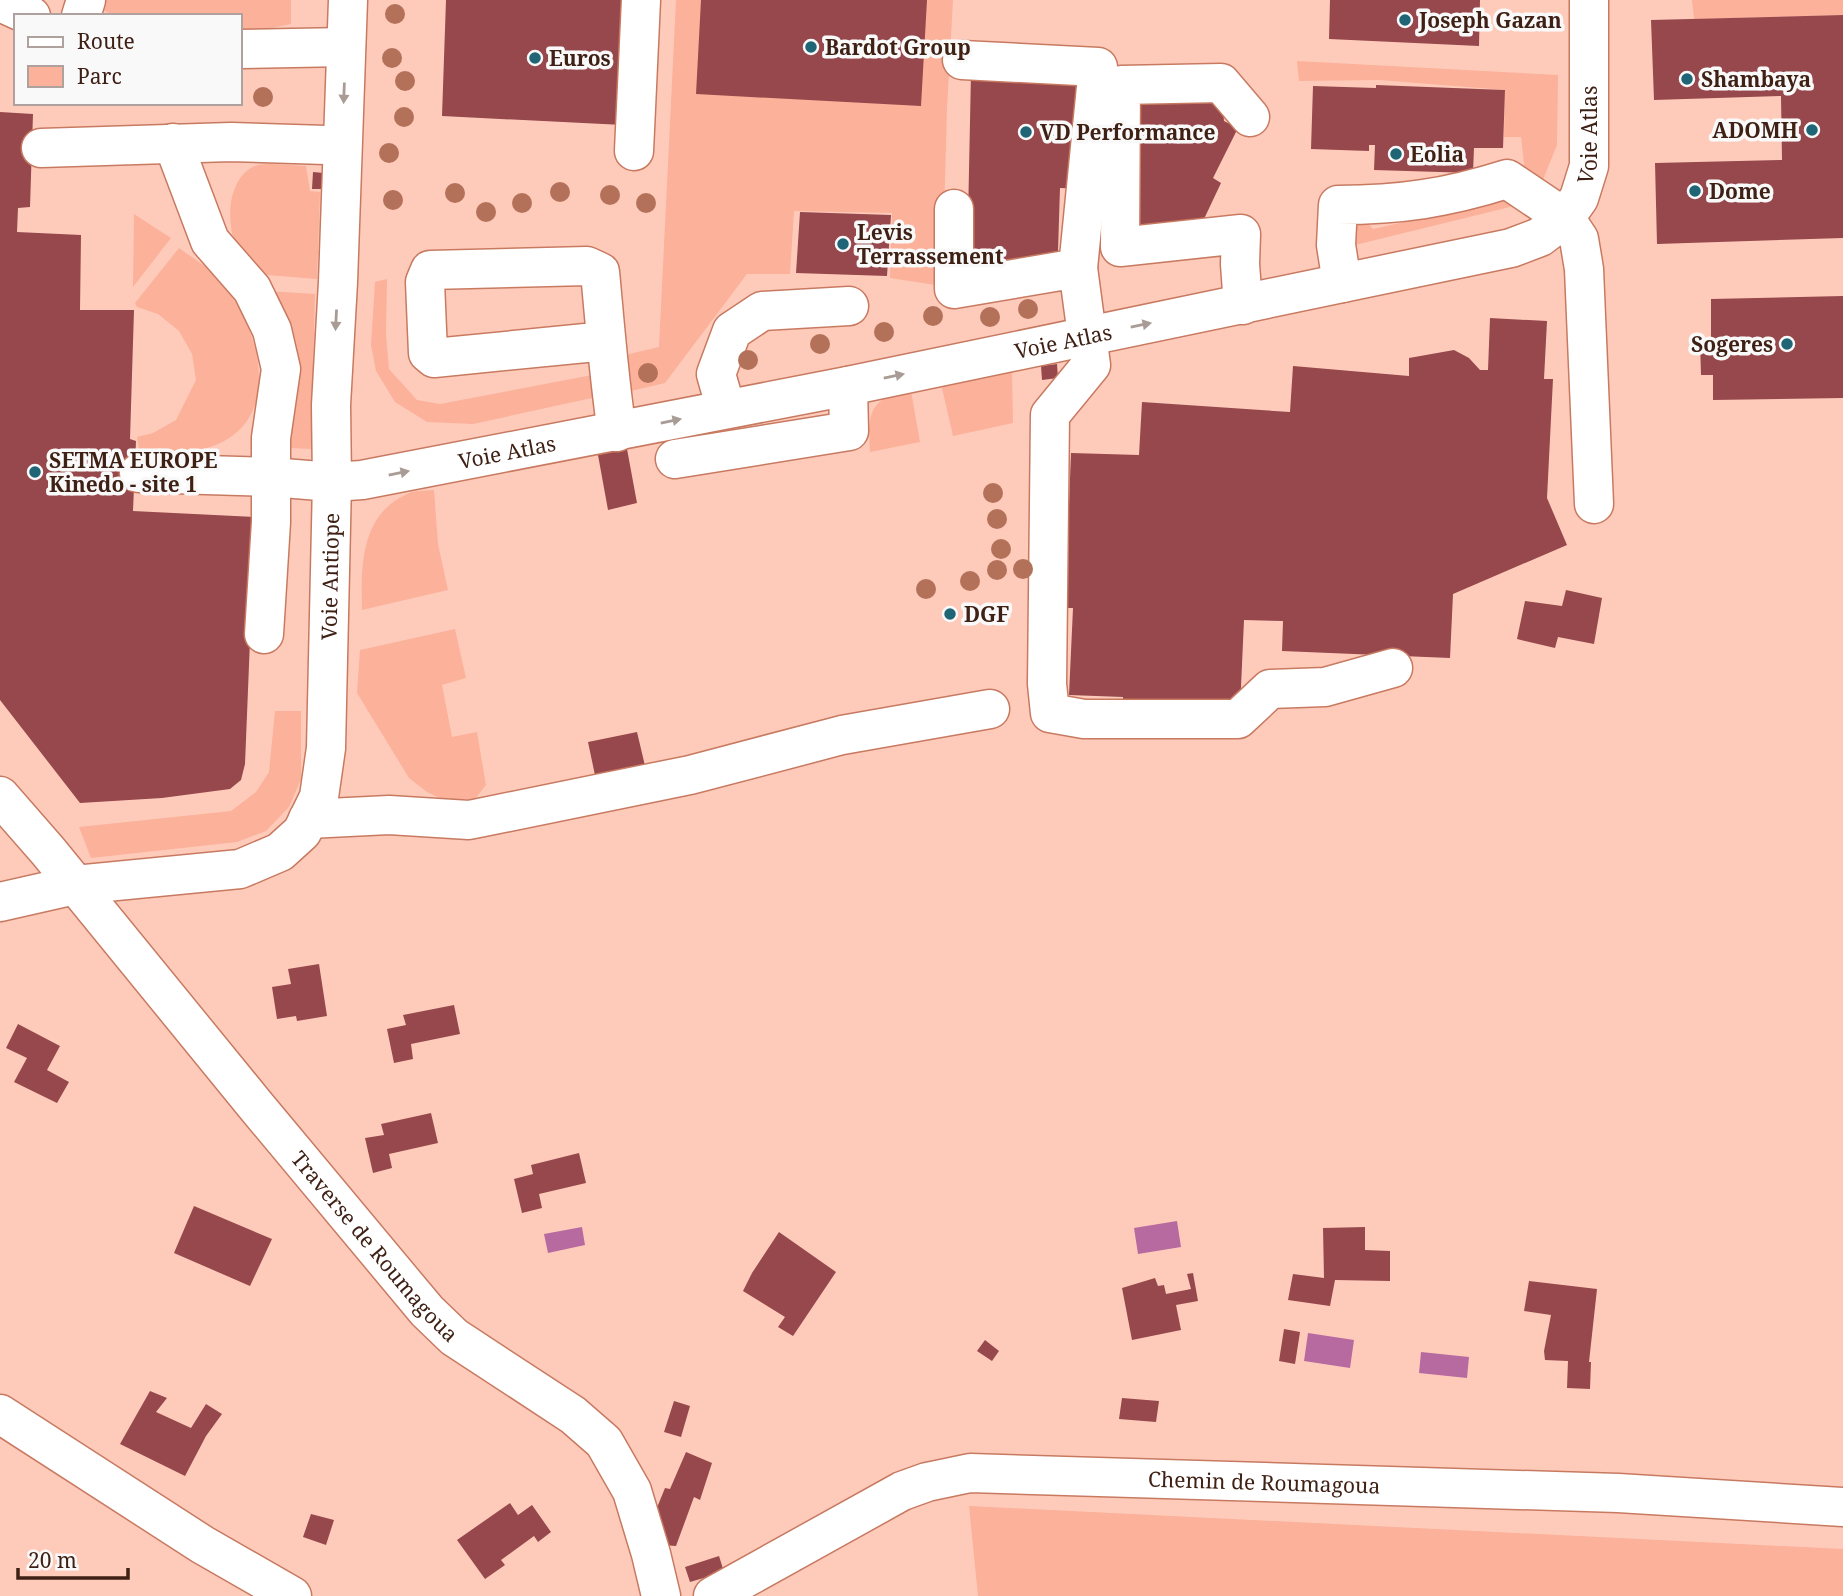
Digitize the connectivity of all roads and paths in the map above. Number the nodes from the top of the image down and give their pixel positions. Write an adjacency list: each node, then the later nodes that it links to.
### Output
1 (348, 0): 6 (street, Voie Antiope)
2 (641, 0): 13 (street)
3 (1589, 0): 15 (street, Voie Atlas)
4 (0, 2): 5 (street)
5 (26, 14)
6 (346, 47): 7 (street); 11 (street, Voie Antiope, one-way to 11)
7 (242, 49)
8 (962, 60): 16 (street)
9 (1250, 117): 18 (street)
10 (173, 143): 11 (street); 12 (street); 27 (street)
11 (342, 143): 28 (street, Voie Antiope, one-way to 28)
12 (41, 148)
13 (634, 151)
14 (954, 209): 16 (street)
15 (1564, 218): 17 (street, Voie Atlas); 17 (street); 29 (street)
16 (1078, 268): 20 (street)
17 (1342, 283): 18 (street, Voie Atlas)
18 (1243, 305): 20 (street, Voie Atlas, one-way to 18)
19 (849, 306): 23 (street)
20 (1087, 336): 22 (street, Voie Atlas, one-way to 20); 31 (street)
21 (606, 341): 21 (street); 24 (street)
22 (848, 386): 23 (street, Voie Atlas); 25 (street)
23 (726, 409): 24 (street, Voie Atlas, one-way to 23)
24 (617, 432): 28 (street, Voie Atlas, one-way to 24)
25 (676, 458)
26 (139, 473): 27 (street, Voie Atlas)
27 (271, 477): 28 (street, Voie Atlas); 30 (street)
28 (332, 482): 34 (street, Voie Antiope)
29 (1594, 504)
30 (264, 634)
31 (1393, 668)
32 (990, 709): 34 (street)
33 (0, 796): 35 (street, Traverse de Roumagoua)
34 (308, 819): 35 (street, Voie Antiope)
35 (75, 886): 36 (street, Voie Antiope); 40 (street, Traverse de Roumagoua)
36 (0, 902)
37 (0, 1415): 39 (street)
38 (1843, 1507): 41 (street, Chemin de Roumagoua)
39 (292, 1596)
40 (661, 1596)
41 (713, 1596)

